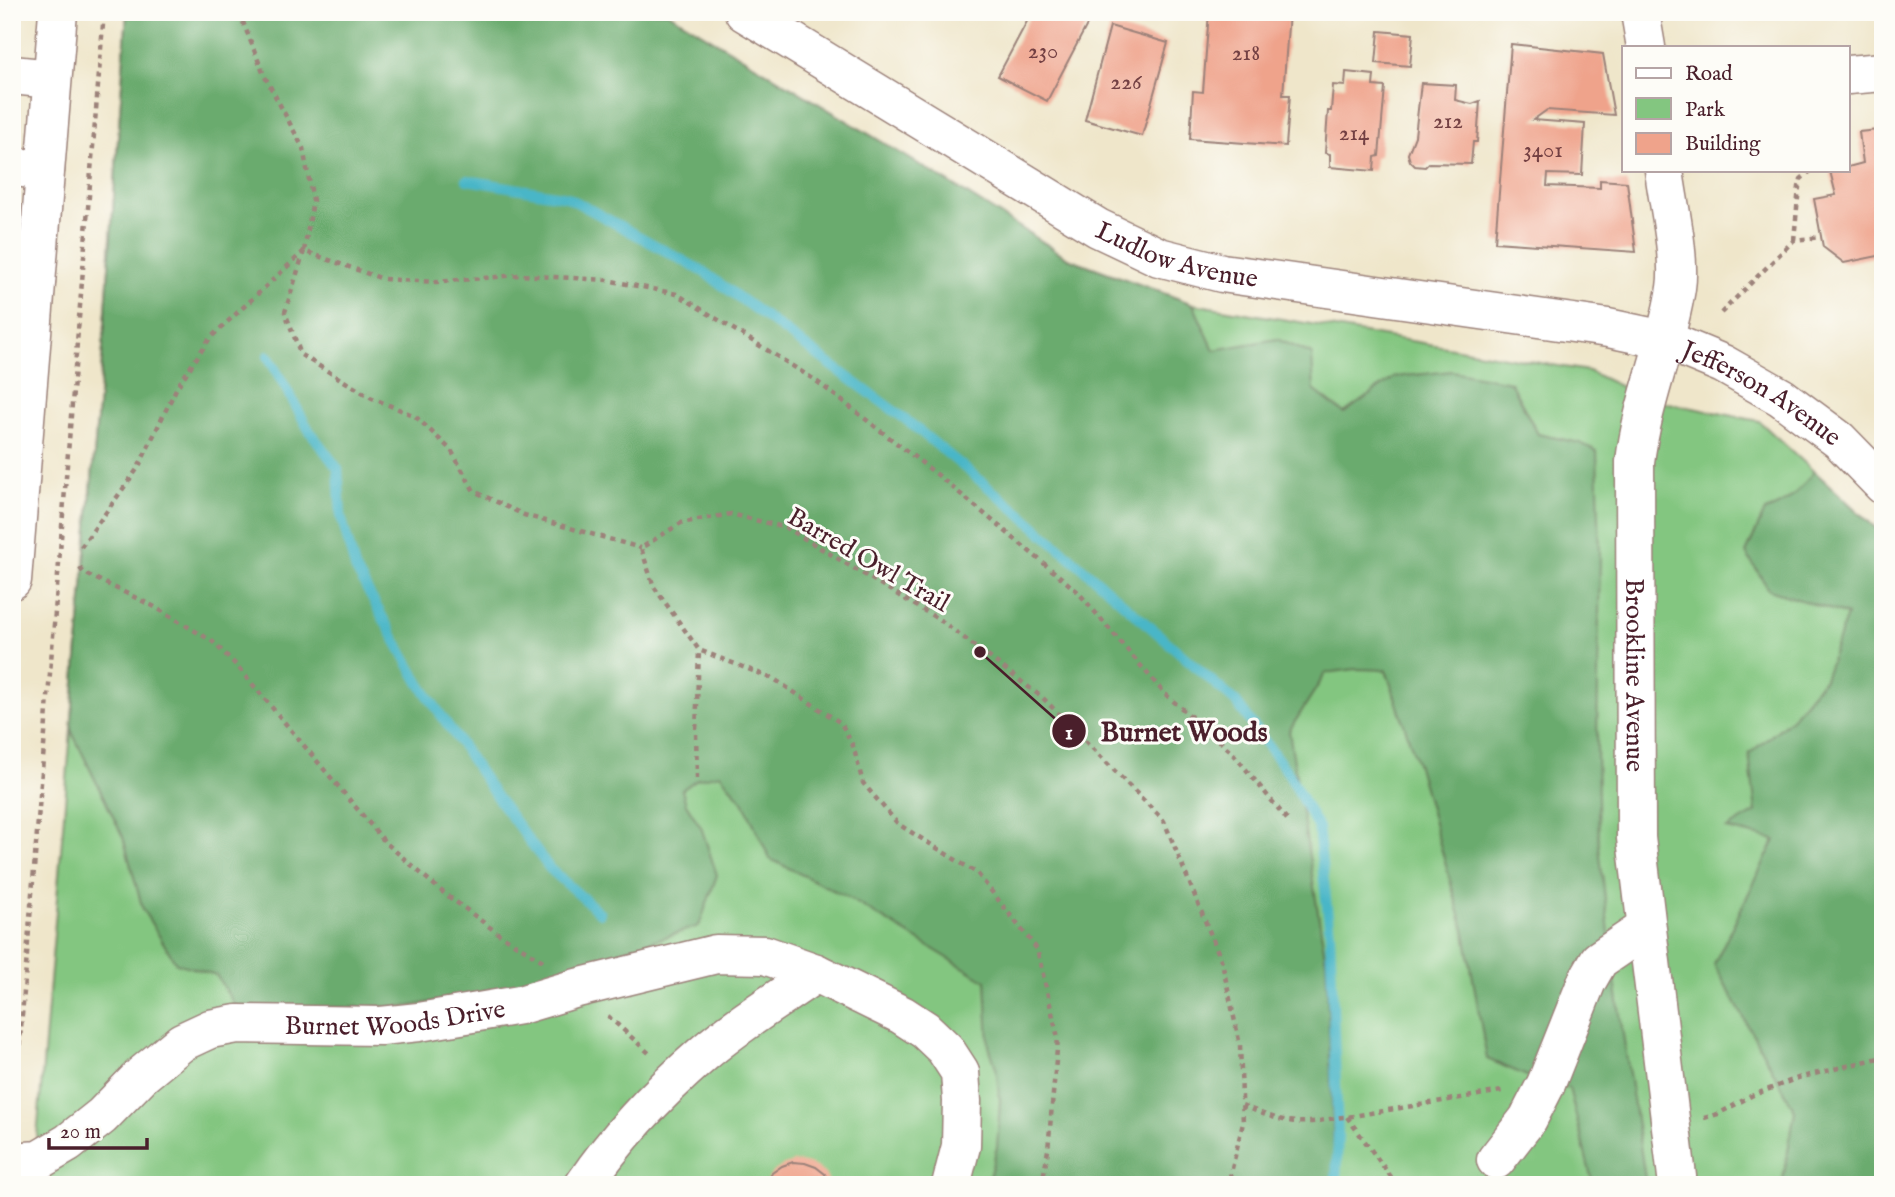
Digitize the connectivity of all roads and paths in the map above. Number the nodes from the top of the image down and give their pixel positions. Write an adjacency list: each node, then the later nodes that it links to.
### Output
1 (58, 12): 10 (street)
2 (104, 12): 38 (path)
3 (239, 12): 16 (path)
4 (744, 12): 19 (street, Ludlow Avenue)
5 (1640, 12): 6 (street)
6 (1646, 46)
7 (1883, 72): 9 (street)
8 (12, 75): 10 (street)
9 (1850, 75)
10 (52, 79): 11 (street)
11 (29, 169): 18 (street)
12 (1664, 172): 19 (street, Brookline Avenue)
13 (1809, 172): 15 (path)
14 (1821, 237): 15 (path)
15 (1794, 240): 17 (path)
16 (304, 251): 22 (path); 23 (path); 28 (path)
17 (1721, 313)
18 (22, 331): 20 (street)
19 (1665, 340): 21 (street, Jefferson Avenue); 29 (street, Brookline Avenue)
20 (19, 413): 25 (street)
21 (1879, 472)
22 (81, 547)
23 (641, 548): 26 (path); 35 (path, Barred Owl Trail)
24 (80, 568): 31 (path)
25 (12, 580)
26 (699, 650): 27 (path); 43 (path)
27 (697, 779)
28 (1290, 823)
29 (1646, 928): 34 (street); 46 (street, Brookline Avenue)
30 (816, 973): 31 (street, Burnet Woods Drive); 33 (street); 42 (street, Burnet Woods Drive)
31 (577, 988): 33 (path); 40 (street, Burnet Woods Drive)
32 (1883, 1057): 37 (path)
33 (677, 1078): 41 (street)
34 (1546, 1084): 36 (path); 39 (street)
35 (1242, 1105): 36 (path); 44 (path, Barred Owl Trail)
36 (1347, 1117): 45 (path)
37 (1700, 1119)
38 (12, 1137)
39 (1496, 1160)
40 (12, 1162)
41 (584, 1185)
42 (951, 1185)
43 (1042, 1185)
44 (1228, 1185)
45 (1397, 1185)
46 (1678, 1185)

